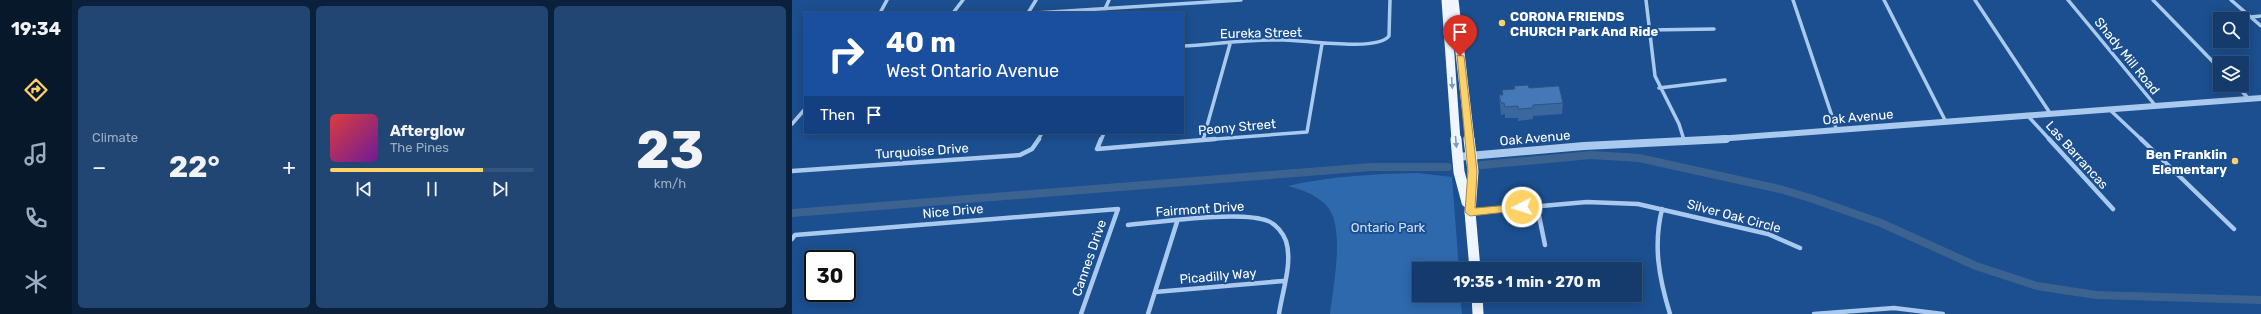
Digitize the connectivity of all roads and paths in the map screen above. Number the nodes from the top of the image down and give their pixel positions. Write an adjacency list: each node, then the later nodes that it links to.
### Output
1 (887, 0): 18 (street)
2 (963, 0): 19 (street)
3 (1036, 0): 20 (street)
4 (1109, 0): 17 (street)
5 (1241, 0): 16 (street)
6 (1390, 0): 28 (street, Eureka Street)
7 (1446, 0): 51 (main road, one-way to 51)
8 (1454, 0): 50 (main road)
9 (1646, 0): 26 (street)
10 (1793, 0): 45 (street)
11 (1884, 0): 43 (street)
12 (1975, 0): 39 (street)
13 (2068, 0): 36 (street, Shady Mill Road)
14 (2153, 0): 30 (street)
15 (2231, 0): 23 (street)
16 (1180, 2): 17 (street)
17 (1105, 9): 21 (street)
18 (881, 12)
19 (954, 12)
20 (1029, 12)
21 (1052, 12)
22 (2261, 16): 23 (street)
23 (2251, 17): 24 (street)
24 (2261, 26)
25 (1714, 28): 26 (street)
26 (1649, 30): 32 (street)
27 (1230, 44): 28 (street, Eureka Street); 29 (street, Eureka Street); 48 (street)
28 (1322, 44): 48 (street, Peony Street)
29 (1184, 46)
30 (2213, 62)
31 (1725, 80): 32 (street)
32 (1659, 88): 49 (street)
33 (2243, 92): 34 (street)
34 (2249, 98): 35 (street, Oak Avenue); 36 (street, Oak Avenue)
35 (2261, 98)
36 (2155, 105): 37 (street, Oak Avenue)
37 (2109, 109): 39 (street, Oak Avenue); 60 (street)
38 (804, 110): 41 (street)
39 (2050, 113): 40 (street, Oak Avenue)
40 (2027, 115): 43 (street, Oak Avenue); 56 (street, Las Barrancas)
41 (799, 116): 42 (street); 44 (street)
42 (804, 116)
43 (1946, 122): 45 (street, Oak Avenue)
44 (792, 124)
45 (1838, 131): 49 (street, Oak Avenue)
46 (1042, 134): 52 (street, Turquoise Drive)
47 (1104, 134): 48 (street, Peony Street)
48 (1203, 140)
49 (1684, 140): 50 (street, Oak Avenue)
50 (1471, 155): 51 (street, Oak Avenue); 57 (main road)
51 (1458, 157): 57 (main road)
52 (792, 171)
53 (1537, 206): 55 (street, Silver Oak Circle); 57 (street, Silver Oak Circle); 62 (street)
54 (1118, 209): 61 (street, Nice Drive); 68 (street, Cannes Drive)
55 (1662, 209): 63 (street, Silver Oak Circle); 72 (street)
56 (2113, 209)
57 (1470, 212): 64 (main road)
58 (1177, 222): 59 (street, Fairmont Drive); 65 (street, Fairmont Drive); 66 (street)
59 (1128, 225)
60 (2234, 229)
61 (793, 236)
62 (1545, 245)
63 (1800, 248)
64 (1474, 262)
65 (1284, 281): 66 (street, Picadilly Way); 70 (street, Fairmont Drive)
66 (1154, 292): 69 (street)
67 (1477, 302): 71 (main road)
68 (1081, 314)
69 (1148, 314)
70 (1279, 314)
71 (1478, 314)
72 (1670, 314)
73 (1814, 314): 74 (street)
74 (1943, 314)

